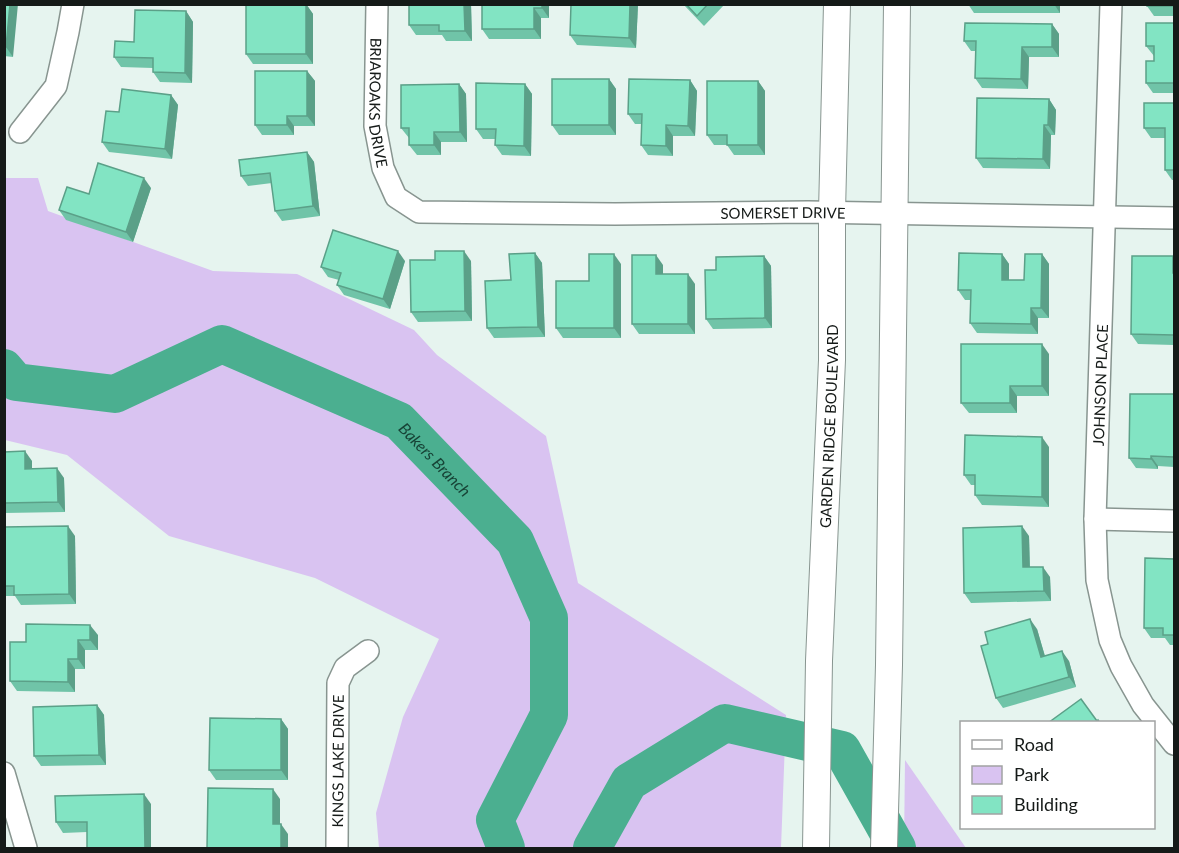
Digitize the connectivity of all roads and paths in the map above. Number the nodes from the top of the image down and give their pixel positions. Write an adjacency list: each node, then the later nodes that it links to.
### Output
1 (73, 4): 6 (street)
2 (377, 4): 7 (street, BRIAROAKS DRIVE)
3 (837, 4): 8 (main road, GARDEN RIDGE BOULEVARD)
4 (897, 4): 9 (main road)
5 (1111, 4): 10 (street, JOHNSON PLACE)
6 (20, 132)
7 (396, 197): 8 (street, SOMERSET DRIVE)
8 (832, 212): 9 (street, SOMERSET DRIVE); 19 (main road, GARDEN RIDGE BOULEVARD)
9 (893, 213): 10 (street, SOMERSET DRIVE); 20 (main road)
10 (1105, 217): 11 (street, SOMERSET DRIVE); 12 (street, JOHNSON PLACE)
11 (1174, 218)
12 (1095, 519): 13 (street); 15 (street, JOHNSON PLACE)
13 (1174, 521)
14 (368, 651): 18 (street, KINGS LAKE DRIVE)
15 (1174, 744)
16 (4, 773): 17 (street)
17 (26, 849)
18 (337, 849)
19 (816, 849)
20 (884, 849)

